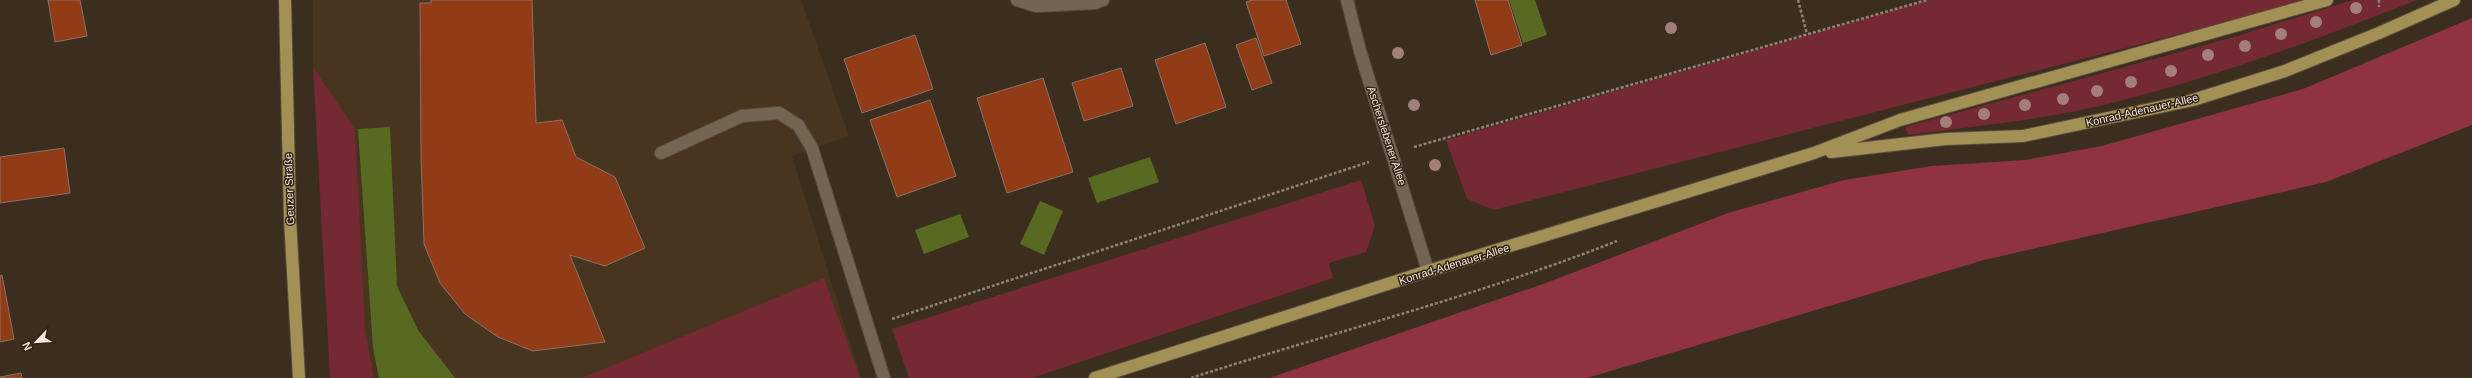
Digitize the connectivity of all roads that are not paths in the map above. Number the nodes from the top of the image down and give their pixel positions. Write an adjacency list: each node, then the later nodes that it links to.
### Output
1 (285, 0): 10 (main road, Geuzer Straße)
2 (1017, 0): 3 (street)
3 (1104, 0)
4 (1346, 0): 9 (street, Ascherslebener Allee)
5 (2327, 0): 8 (main road, Konrad-Adenauer-Allee)
6 (2454, 0): 8 (main road, Konrad-Adenauer-Allee)
7 (661, 153): 11 (street)
8 (1814, 154): 9 (main road, Konrad-Adenauer-Allee)
9 (1428, 271): 12 (main road, Konrad-Adenauer-Allee)
10 (299, 378)
11 (884, 378)
12 (1095, 378)

